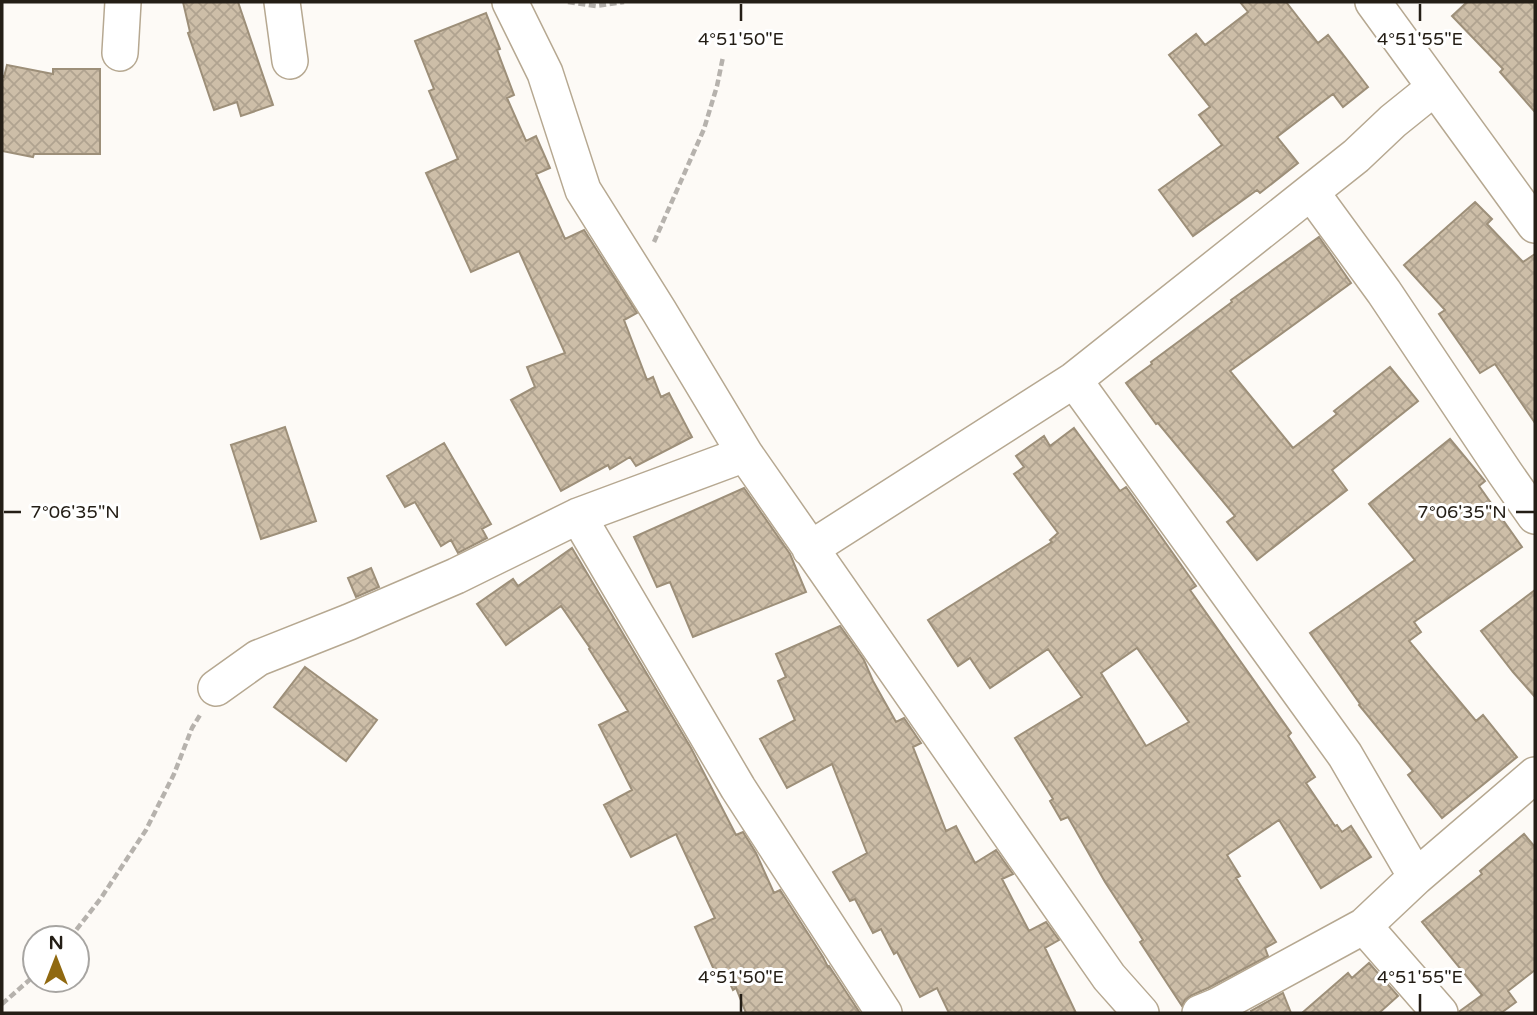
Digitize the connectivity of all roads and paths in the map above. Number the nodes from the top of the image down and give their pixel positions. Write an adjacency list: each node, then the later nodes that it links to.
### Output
1 (123, 2): 7 (street)
2 (282, 2): 9 (street)
3 (510, 2): 13 (street)
4 (568, 2): 5 (path)
5 (624, 2)
6 (1373, 2): 10 (street)
7 (120, 53)
8 (723, 57): 13 (path)
9 (290, 61)
10 (1434, 88): 11 (street); 12 (street)
11 (1311, 192): 14 (street); 17 (street)
12 (1535, 225)
13 (639, 278): 15 (street)
14 (1074, 380): 18 (street); 21 (street)
15 (744, 454): 16 (street); 18 (street)
16 (578, 516): 19 (street); 26 (street)
17 (1535, 516)
18 (810, 549): 27 (street)
19 (216, 688): 22 (path)
20 (1535, 775): 21 (street)
21 (1416, 877): 23 (street)
22 (82, 924)
23 (1364, 926): 28 (street); 29 (street)
24 (21, 987): 25 (path)
25 (2, 1004)
26 (884, 1013)
27 (1141, 1013)
28 (1200, 1013)
29 (1440, 1013)

